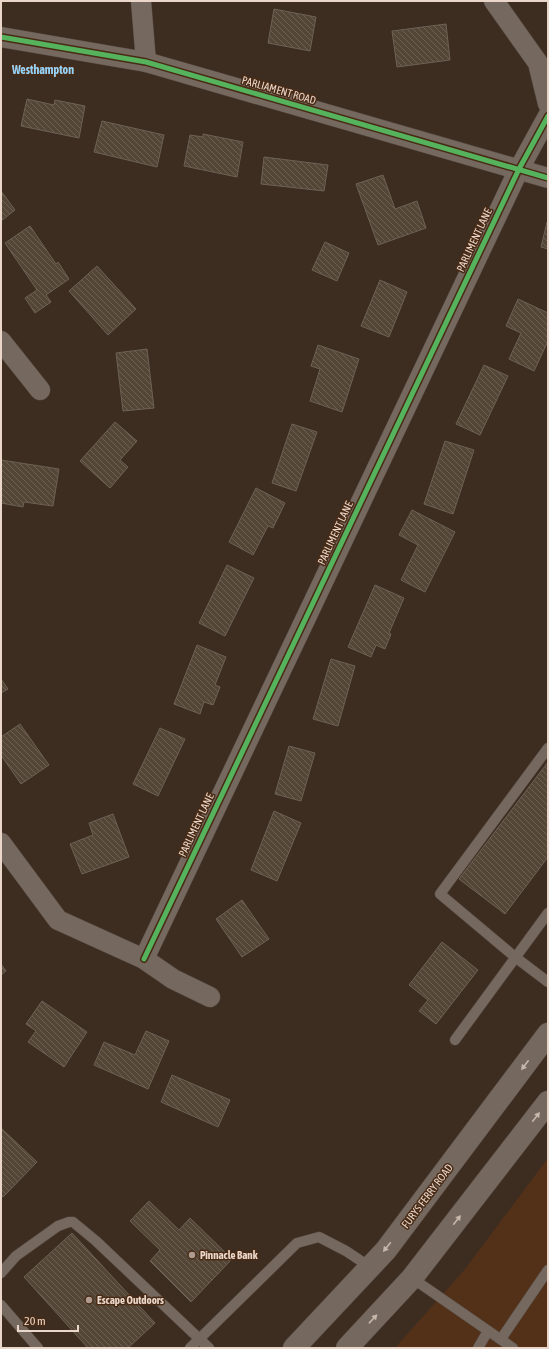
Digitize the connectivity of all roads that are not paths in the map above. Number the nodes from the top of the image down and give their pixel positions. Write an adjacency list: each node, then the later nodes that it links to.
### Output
1 (141, 1): 4 (street)
2 (494, 1): 5 (street)
3 (1, 37): 4 (street, PARLIAMENT ROAD)
4 (146, 62): 7 (street, PARLIAMENT ROAD)
5 (548, 104)
6 (548, 116): 7 (street, PARLIMENT LANE)
7 (519, 169): 8 (street, PARLIAMENT ROAD); 15 (street, PARLIMENT LANE)
8 (548, 178)
9 (1, 341): 10 (street)
10 (40, 390)
11 (548, 748): 14 (lane)
12 (1, 843): 15 (street)
13 (548, 913): 14 (lane)
14 (515, 957): 16 (lane); 19 (lane)
15 (144, 959): 17 (street)
16 (548, 982)
17 (210, 997)
18 (548, 1034): 21 (main road, FURYS FERRY ROAD, one-way to 21)
19 (455, 1040)
20 (548, 1102): 24 (main road, one-way to 20)
21 (370, 1267): 27 (lane); 32 (main road, FURYS FERRY ROAD)
22 (548, 1270): 28 (lane)
23 (1, 1273): 27 (lane)
24 (412, 1278): 26 (lane); 33 (main road, one-way to 24)
25 (1, 1304): 29 (lane)
26 (488, 1331): 28 (lane); 34 (lane)
27 (200, 1339): 30 (lane); 31 (lane)
28 (501, 1339): 35 (lane)
29 (38, 1348)
30 (190, 1348)
31 (209, 1348)
32 (294, 1348)
33 (347, 1348)
34 (478, 1348)
35 (513, 1348)

